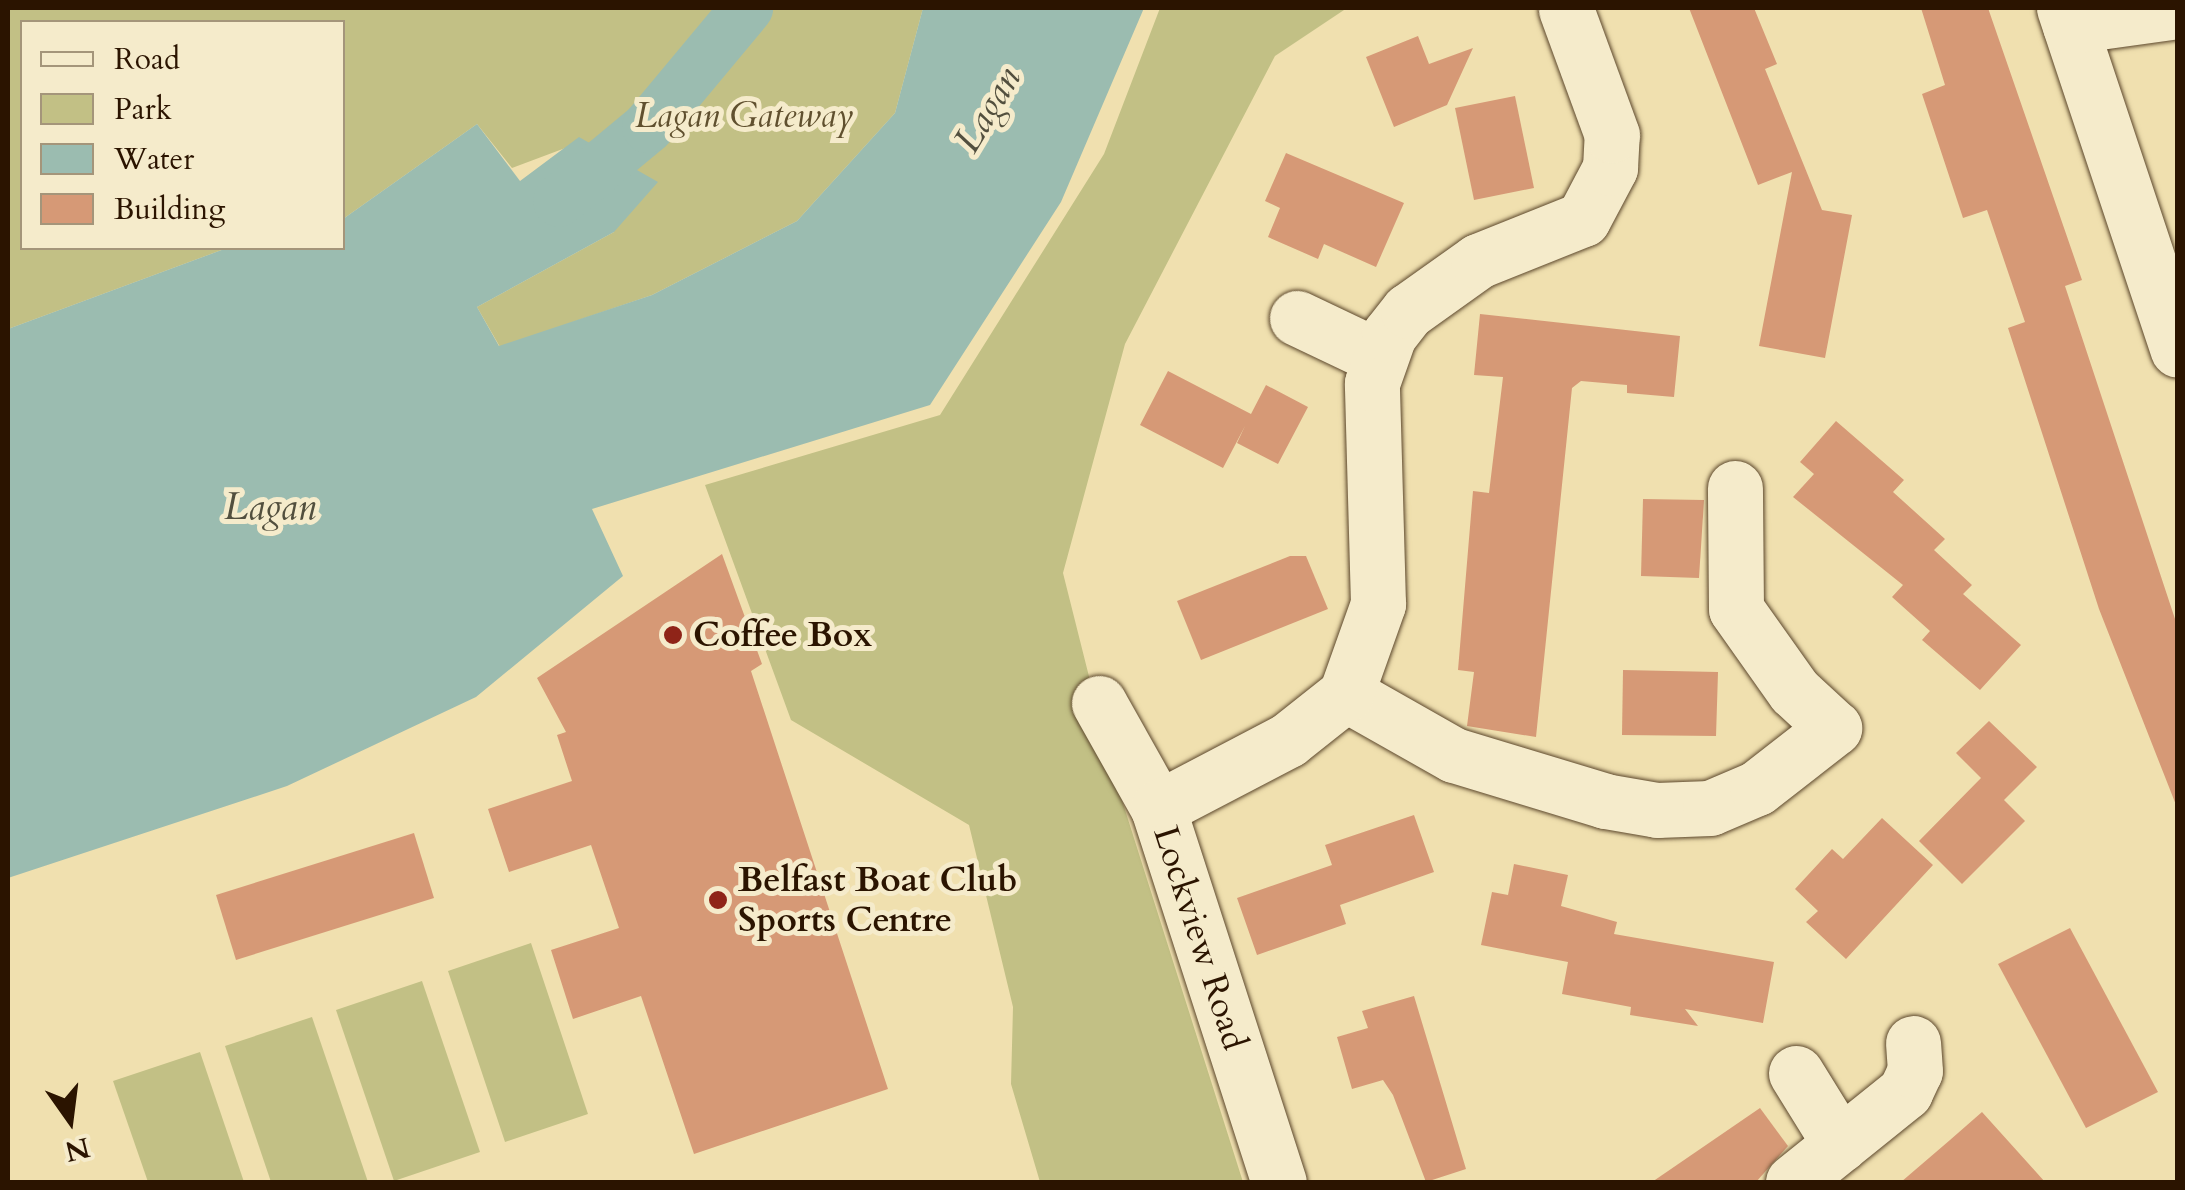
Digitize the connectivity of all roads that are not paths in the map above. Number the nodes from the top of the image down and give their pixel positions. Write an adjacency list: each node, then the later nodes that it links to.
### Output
1 (1566, 9): 6 (street)
2 (2178, 11): 3 (street)
3 (2067, 17): 5 (street)
4 (1297, 318): 6 (street)
5 (2178, 350)
6 (1379, 356): 8 (street)
7 (1736, 488): 8 (street)
8 (1346, 694): 10 (street)
9 (1098, 703): 10 (street, Lockview Road)
10 (1158, 808): 14 (street, Lockview Road)
11 (1913, 1043): 13 (street)
12 (1796, 1073): 13 (street)
13 (1840, 1144): 15 (street)
14 (1279, 1182)
15 (1794, 1182)

